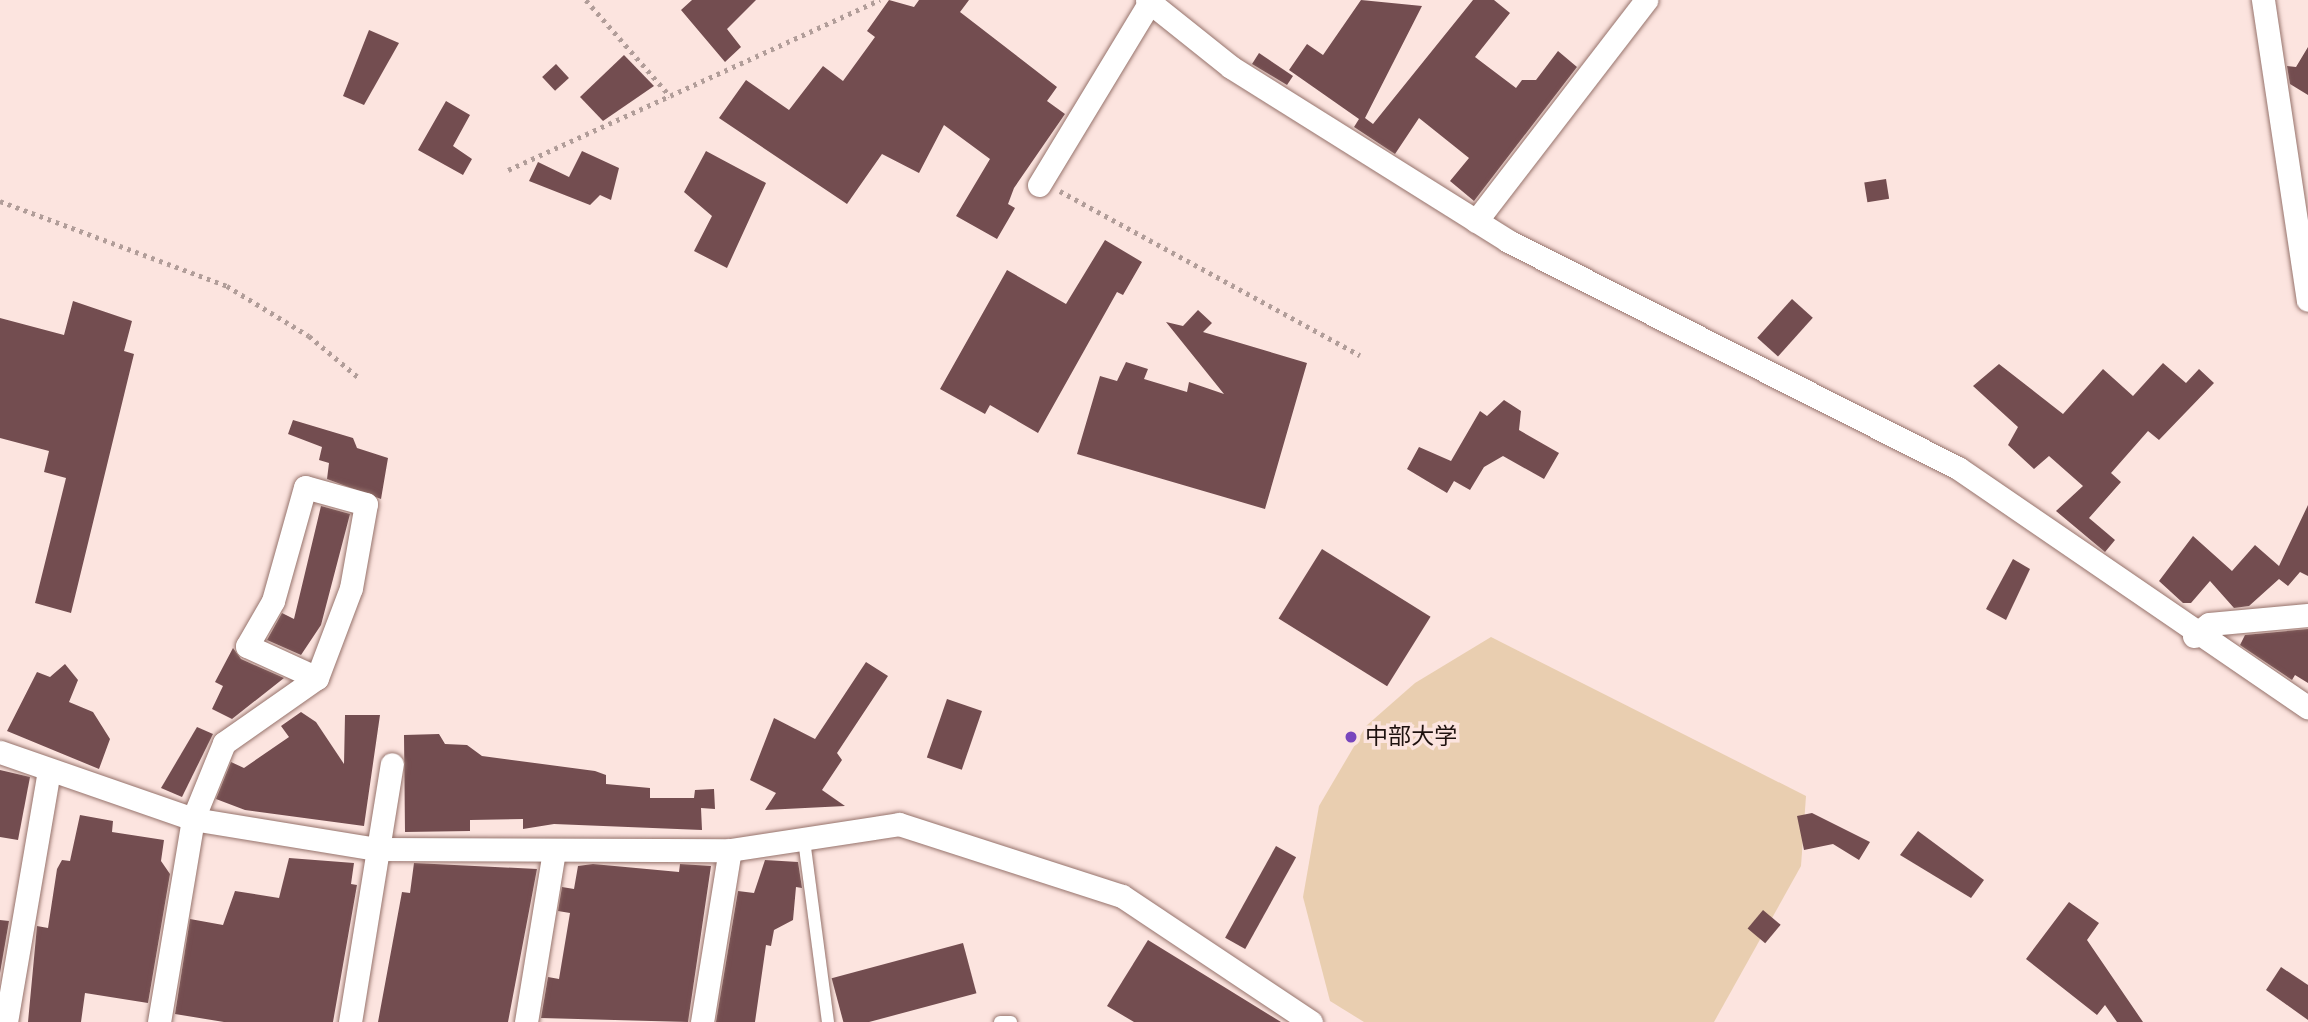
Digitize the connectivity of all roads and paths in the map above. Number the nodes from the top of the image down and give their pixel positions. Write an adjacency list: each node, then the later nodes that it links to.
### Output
1 (586, 0): 6 (path)
2 (880, 0): 6 (path)
3 (1646, 0): 10 (street)
4 (2263, 0): 11 (street)
5 (1148, 1): 8 (street); 10 (street)
6 (670, 96): 7 (path)
7 (508, 170)
8 (1041, 183): 12 (path)
9 (0, 201): 13 (path)
10 (1476, 221): 15 (street)
11 (2308, 300)
12 (1360, 355)
13 (358, 377)
14 (2308, 615): 15 (street)
15 (2194, 636): 17 (street)
16 (317, 678): 16 (street); 21 (street)
17 (2308, 708)
18 (0, 752): 20 (street)
19 (392, 764): 23 (street)
20 (49, 771): 21 (street); 26 (street)
21 (193, 819): 23 (street); 27 (street)
22 (804, 840): 24 (street); 31 (lane); 34 (street)
23 (377, 849): 25 (street); 28 (street)
24 (730, 850): 25 (street); 30 (street)
25 (554, 851): 29 (street)
26 (6, 1022)
27 (159, 1022)
28 (349, 1022)
29 (526, 1022)
30 (702, 1022)
31 (828, 1022)
32 (1000, 1022): 33 (lane)
33 (1011, 1022)
34 (1311, 1022)

